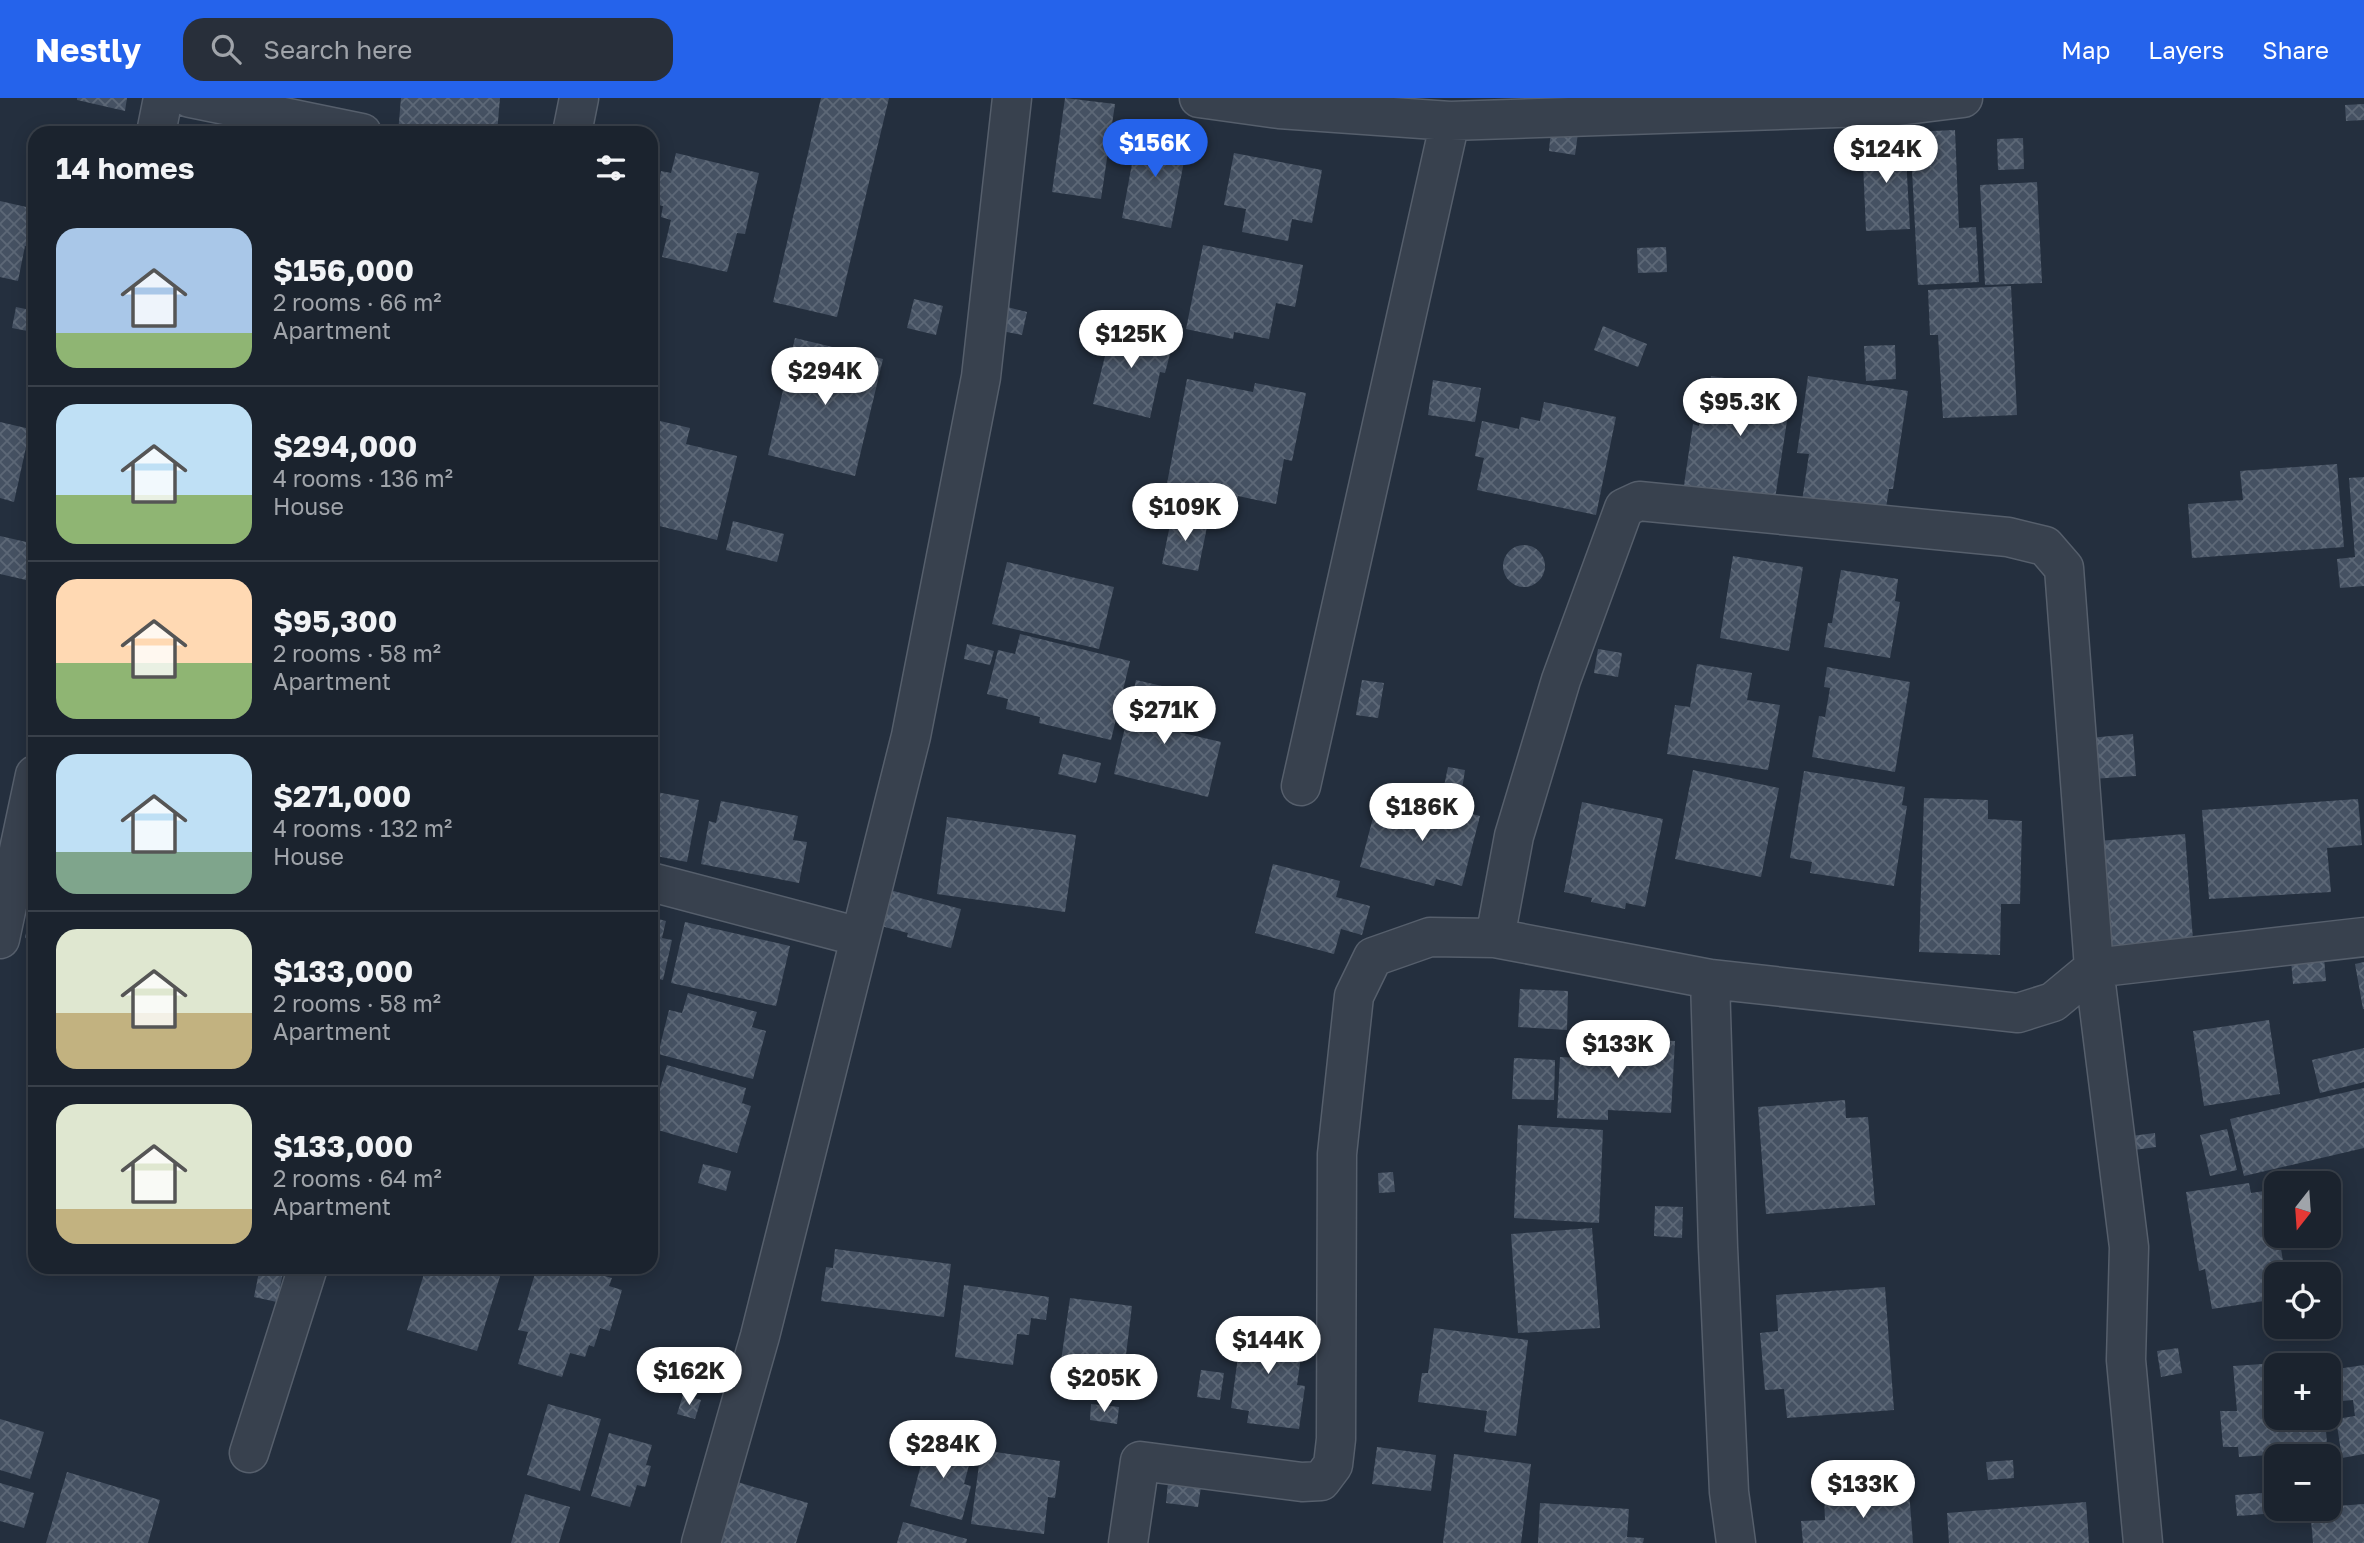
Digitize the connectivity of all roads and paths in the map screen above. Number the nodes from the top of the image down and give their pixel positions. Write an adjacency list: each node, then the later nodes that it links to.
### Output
1 (163, 98): 8 (street)
2 (190, 98): 9 (street)
3 (579, 98): 10 (street)
4 (1012, 98): 14 (street)
5 (1199, 98): 7 (street)
6 (1963, 98): 7 (street)
7 (1450, 121): 11 (street)
8 (157, 126)
9 (328, 126)
10 (573, 126)
11 (1301, 786)
12 (28, 808): 17 (street)
13 (658, 884): 14 (street)
14 (860, 937): 22 (street)
15 (2364, 937): 18 (street)
16 (1495, 938): 18 (street); 19 (street); 23 (street)
17 (0, 939)
18 (2094, 968): 19 (street); 25 (street)
19 (1710, 979): 24 (street)
20 (306, 1274): 21 (street)
21 (249, 1453)
22 (701, 1543)
23 (1128, 1543)
24 (1736, 1543)
25 (2143, 1543)

